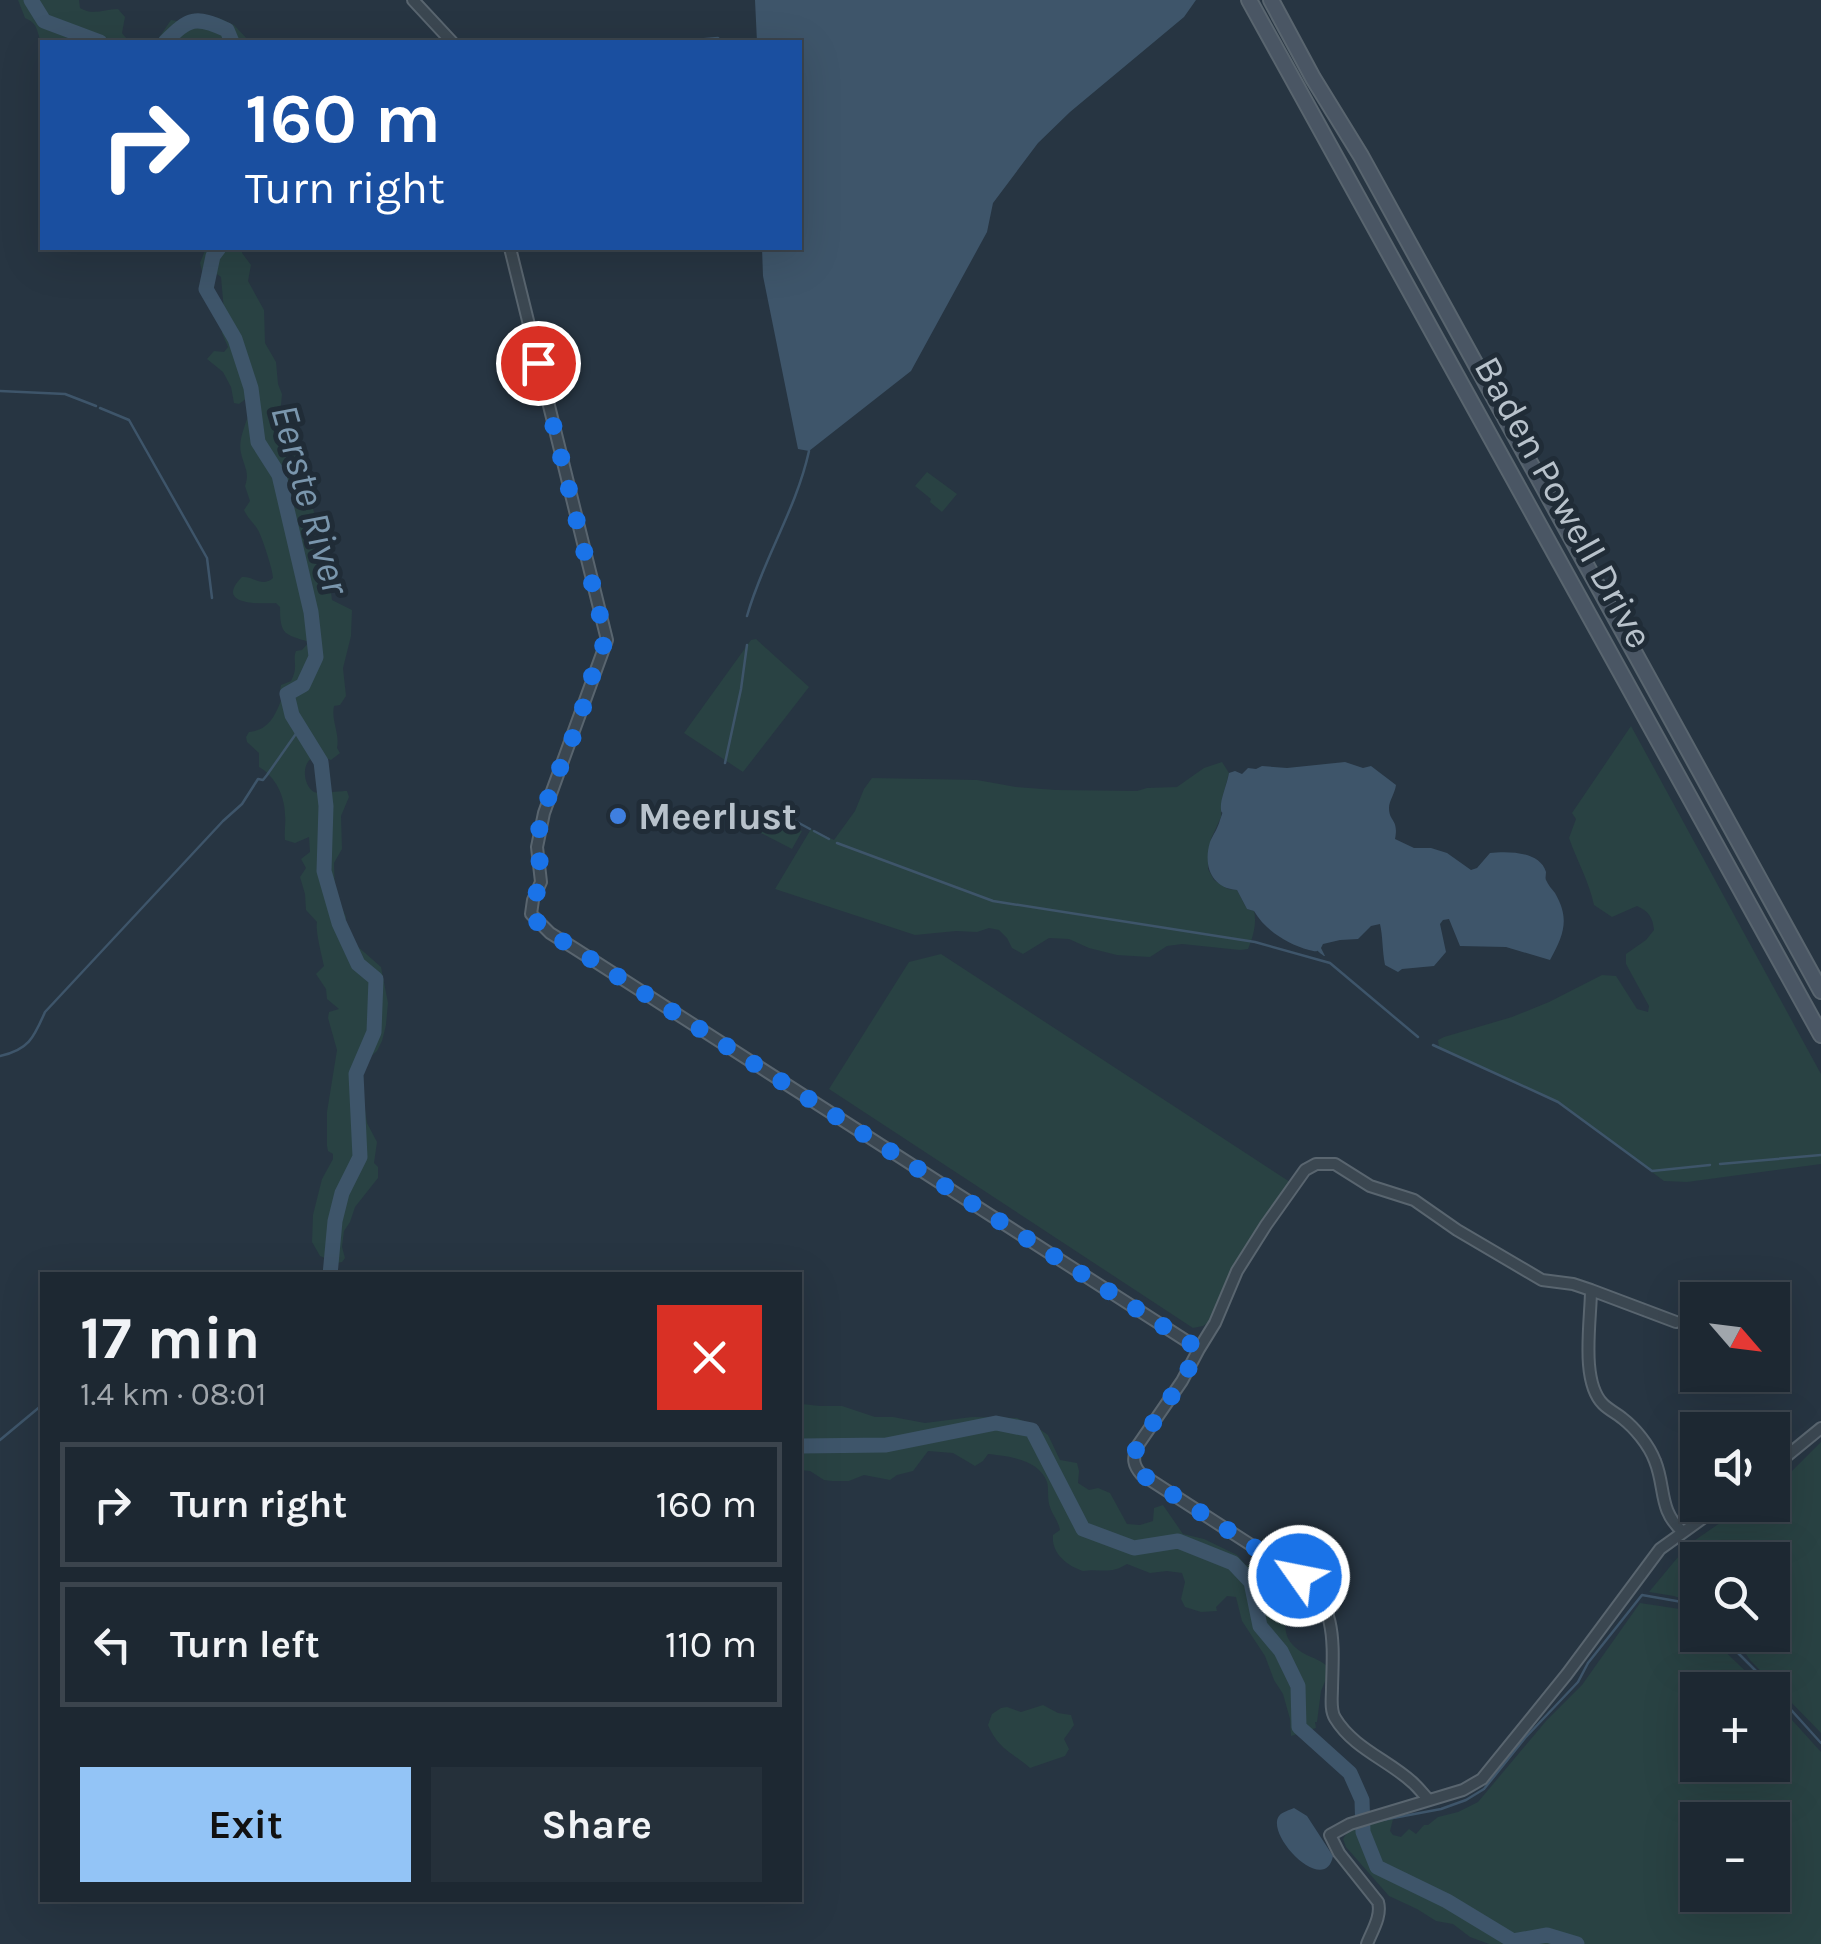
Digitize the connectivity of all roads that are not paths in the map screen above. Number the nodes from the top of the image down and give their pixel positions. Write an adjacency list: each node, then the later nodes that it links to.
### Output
1 (412, 0): 4 (street)
2 (1249, 0): 7 (main road, Baden Powell Drive)
3 (1271, 0): 6 (main road, Baden Powell Drive)
4 (450, 40)
5 (510, 250): 10 (street)
6 (1821, 991)
7 (1821, 1035)
8 (1592, 1290): 9 (street); 10 (street); 14 (street)
9 (1676, 1322)
10 (1199, 1349): 15 (street)
11 (1821, 1428): 12 (street)
12 (1790, 1453)
13 (1697, 1522): 14 (street)
14 (1683, 1532): 15 (street)
15 (1428, 1799): 16 (street)
16 (1367, 1944)

